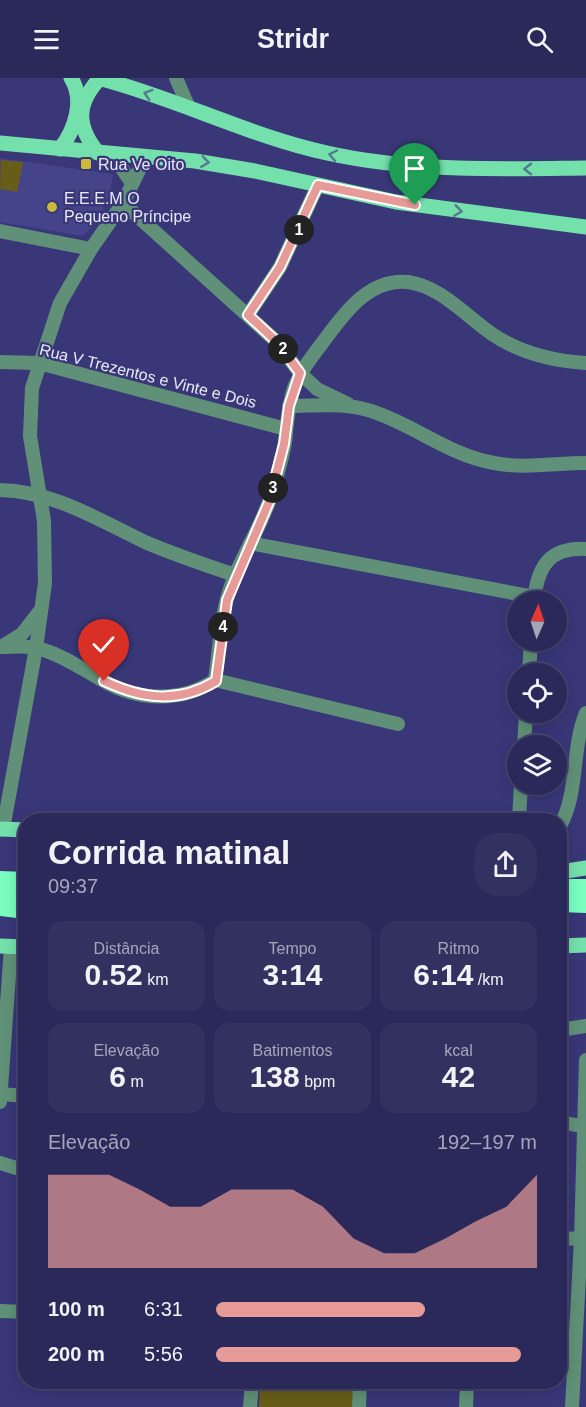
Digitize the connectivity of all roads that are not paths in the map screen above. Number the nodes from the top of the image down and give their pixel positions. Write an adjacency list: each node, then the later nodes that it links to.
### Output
1 (71, 78): 6 (main road)
2 (99, 78): 4 (main road, one-way to 2); 7 (main road)
3 (176, 78): 4 (street)
4 (189, 108): 9 (main road, one-way to 4)
5 (0, 143): 6 (main road)
6 (60, 149): 7 (main road)
7 (104, 153): 8 (main road); 10 (street)
8 (146, 156): 10 (street); 11 (main road, one-way to 11)
9 (586, 168)
10 (132, 183): 12 (street)
11 (318, 185): 13 (main road, one-way to 13); 16 (street)
12 (123, 203): 15 (street); 16 (street)
13 (586, 227)
14 (0, 231): 15 (street)
15 (91, 249): 18 (street)
16 (248, 315): 20 (street)
17 (0, 362): 18 (street, Rua V Trezentos e Vinte e Dois)
18 (39, 363): 23 (street, Rua V Trezentos e Vinte e Dois); 26 (street)
19 (586, 363): 20 (street)
20 (300, 373): 21 (street); 22 (street)
21 (352, 405): 22 (street); 24 (street)
22 (289, 406): 23 (street)
23 (286, 429): 27 (street)
24 (586, 463)
25 (0, 490): 26 (street)
26 (41, 495): 29 (street); 32 (street)
27 (250, 543): 29 (street); 31 (street)
28 (586, 549): 30 (street)
29 (236, 575): 35 (street)
30 (535, 591)
31 (507, 594)
32 (40, 611): 33 (street); 34 (street)
33 (1, 647): 34 (street)
34 (36, 648): 35 (street); 42 (street)
35 (216, 681): 37 (street)
36 (586, 713): 38 (street)
37 (398, 724)
38 (582, 737): 41 (street)
39 (520, 795): 40 (street)
40 (519, 813)
41 (565, 813)
42 (1, 829): 43 (main road)
43 (18, 830)
44 (586, 868): 45 (main road)
45 (567, 871)
46 (0, 880): 47 (highway)
47 (18, 881)
48 (572, 890): 51 (highway)
49 (0, 895): 50 (highway)
50 (18, 896)
51 (586, 904)
52 (0, 907): 53 (highway)
53 (18, 909)
54 (586, 945): 55 (main road)
55 (567, 946)
56 (12, 947): 60 (street)
57 (586, 1026): 58 (street)
58 (567, 1029)
59 (586, 1060): 64 (street)
60 (0, 1094): 61 (street); 62 (street)
61 (18, 1095)
62 (0, 1102)
63 (567, 1123): 64 (street)
64 (585, 1127): 68 (street)
65 (0, 1163): 66 (street)
66 (18, 1169)
67 (567, 1238): 68 (street)
68 (581, 1239): 77 (street)
69 (0, 1311): 70 (street)
70 (18, 1312)
71 (251, 1389): 74 (street)
72 (360, 1389): 75 (street)
73 (467, 1389): 76 (street)
74 (250, 1407)
75 (359, 1407)
76 (466, 1407)
77 (572, 1407)

